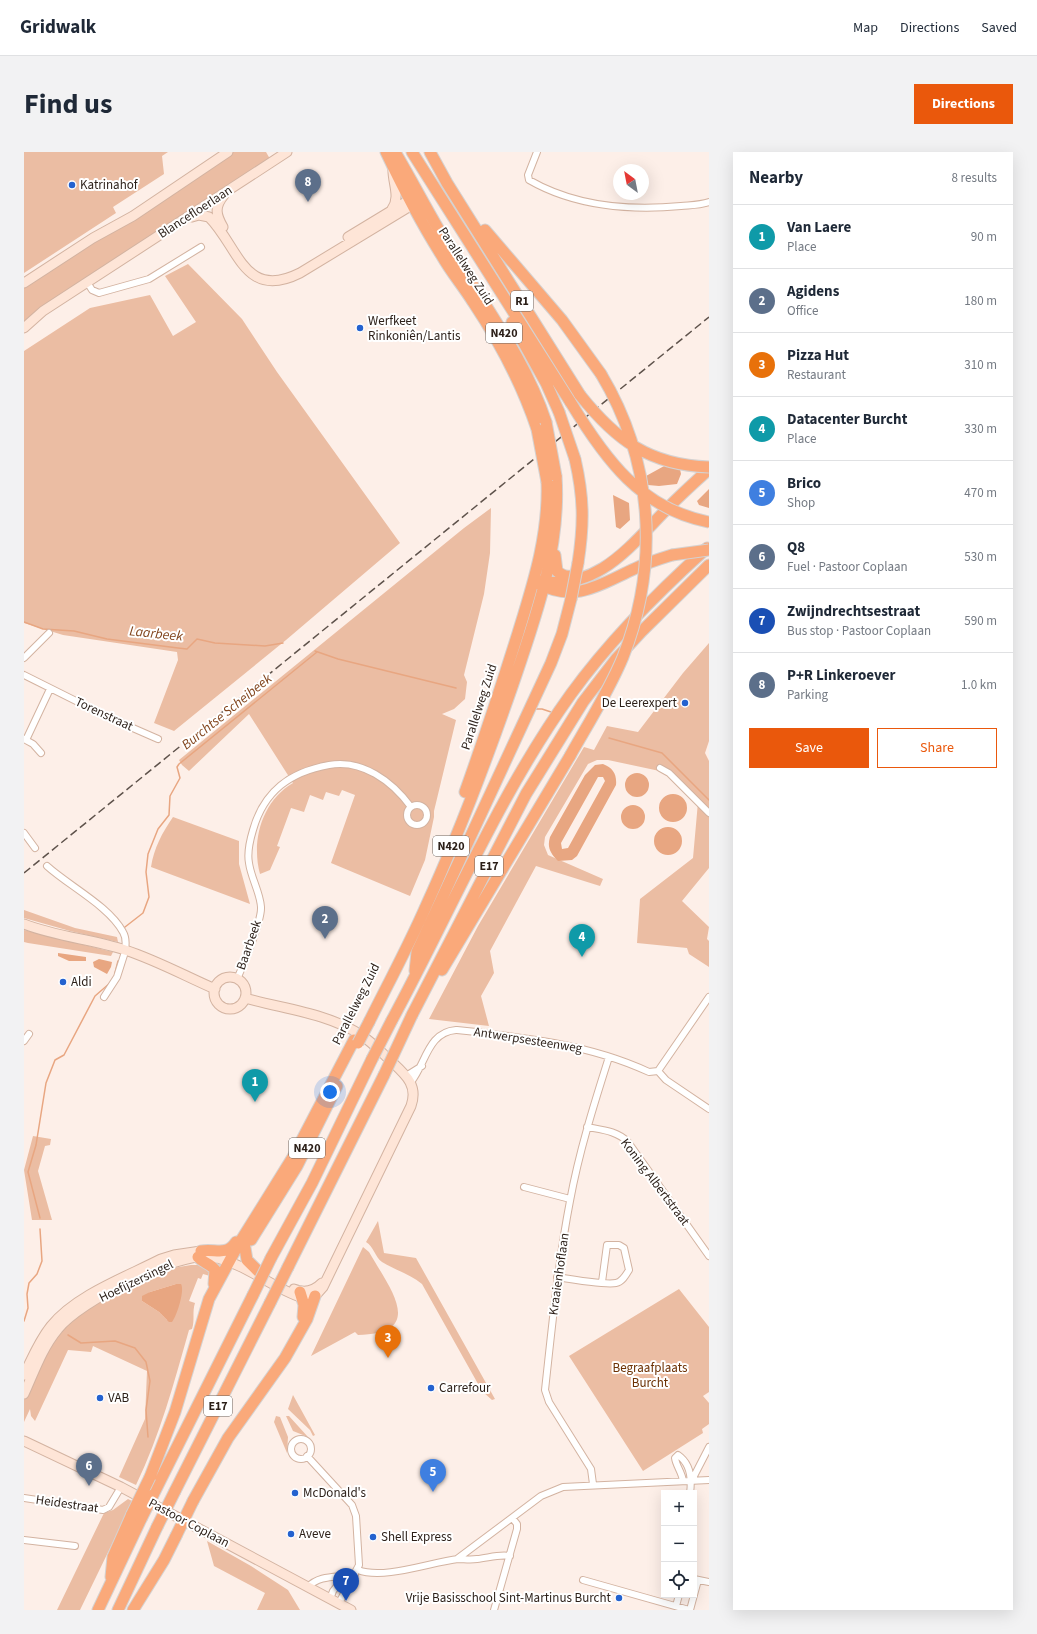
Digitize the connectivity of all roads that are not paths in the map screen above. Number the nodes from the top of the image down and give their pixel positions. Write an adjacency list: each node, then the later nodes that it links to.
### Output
1 (228, 152): 19 (street)
2 (287, 152): 9 (street, Blancefloerlaan)
3 (386, 152): 8 (highway, Parallelweg Zuid / N420)
4 (395, 152): 10 (highway, N420)
5 (412, 152): 17 (highway, R1)
6 (430, 152): 13 (highway, R1)
7 (537, 152): 12 (street)
8 (393, 168): 11 (highway, Parallelweg Zuid / N420); 14 (street)
9 (227, 191): 14 (street); 15 (street, Blancefloerlaan)
10 (420, 196): 11 (street); 22 (highway, Parallelweg Zuid / N420, bridge)
11 (410, 202): 14 (street); 15 (street); 22 (highway, Parallelweg Zuid / N420, bridge)
12 (709, 202)
13 (463, 208): 21 (highway, R1, bridge); 50 (highway, bridge)
14 (391, 210)
15 (183, 220): 18 (street, Blancefloerlaan)
16 (201, 247): 18 (street)
17 (485, 268): 23 (highway, R1, bridge); 48 (highway, bridge)
18 (87, 282): 20 (street, Blancefloerlaan)
19 (24, 283)
20 (24, 328)
21 (709, 468): 28 (highway)
22 (552, 479): 24 (highway, Parallelweg Zuid / N420); 29 (highway, Parallelweg Zuid / N420)
23 (709, 522)
24 (553, 546): 28 (highway); 29 (highway, Parallelweg Zuid / N420)
25 (709, 546): 48 (highway, E17)
26 (709, 550): 30 (highway, bridge)
27 (709, 565): 50 (highway, E17)
28 (587, 577): 29 (highway)
29 (540, 582): 30 (highway); 31 (highway, Parallelweg Zuid / N420); 36 (highway, Parallelweg Zuid / N420)
30 (556, 592): 31 (highway)
31 (533, 621): 36 (highway, Parallelweg Zuid / N420)
32 (48, 634): 33 (street)
33 (24, 658)
34 (24, 676): 35 (street, Torenstraat)
35 (50, 688): 37 (street, Torenstraat); 38 (street)
36 (504, 693): 57 (highway, Parallelweg Zuid / N420, bridge)
37 (158, 739)
38 (25, 740): 39 (street)
39 (41, 754)
40 (660, 768): 42 (street)
41 (411, 807): 49 (street, Baarbeek)
42 (709, 813)
43 (24, 833): 44 (street)
44 (35, 848)
45 (47, 866): 47 (street)
46 (24, 924): 47 (street)
47 (125, 952): 51 (street); 52 (street)
48 (414, 978): 83 (highway, E17, bridge)
49 (237, 979): 51 (street); 54 (street)
50 (426, 986): 107 (highway, E17, bridge)
51 (215, 989): 54 (street)
52 (104, 997)
53 (709, 997): 59 (street)
54 (245, 998): 60 (street)
55 (29, 1034): 56 (street)
56 (24, 1041)
57 (356, 1041): 65 (highway, Parallelweg Zuid / N420); 66 (highway, Parallelweg Zuid / N420)
58 (609, 1057): 59 (street, Antwerpsesteenweg); 60 (street, Antwerpsesteenweg); 62 (street, Kraaienhoflaan)
59 (658, 1072): 61 (street, Antwerpsesteenweg)
60 (409, 1079): 72 (street)
61 (709, 1109)
62 (587, 1127): 64 (street, Kraaienhoflaan); 68 (street, Koning Albertstraat)
63 (524, 1187): 64 (street)
64 (570, 1199): 71 (street, Kraaienhoflaan)
65 (245, 1234): 67 (highway); 69 (highway, Parallelweg Zuid / N420)
66 (245, 1248): 69 (highway, Parallelweg Zuid / N420); 70 (highway)
67 (199, 1254): 69 (street, Hoefijzersingel); 74 (highway); 78 (street, Hoefijzersingel); 79 (street, Hoefijzersingel)
68 (709, 1256)
69 (231, 1260): 70 (street, Hoefijzersingel); 74 (highway); 75 (street, Hoefijzersingel)
70 (258, 1271): 75 (street, Hoefijzersingel)
71 (557, 1277): 73 (street); 87 (street, Kraaienhoflaan)
72 (326, 1280): 75 (street); 76 (street)
73 (602, 1282): 73 (street)
74 (213, 1291): 83 (highway)
75 (302, 1295): 76 (street); 77 (highway)
76 (315, 1296): 77 (highway)
77 (302, 1326): 108 (highway, bridge)
78 (24, 1375)
79 (24, 1394)
80 (26, 1441): 88 (street, Pastoor Coplaan)
81 (709, 1446): 84 (street)
82 (307, 1456): 96 (street)
83 (154, 1480): 106 (highway, E17, bridge)
84 (692, 1480): 85 (street); 86 (street); 86 (street); 89 (street)
85 (709, 1480)
86 (683, 1481): 87 (street)
87 (593, 1484): 91 (street)
88 (121, 1487): 90 (street, Heidestraat); 101 (street, Pastoor Coplaan)
89 (690, 1490)
90 (24, 1498)
91 (513, 1518): 94 (street); 95 (street)
92 (24, 1540): 93 (street)
93 (75, 1546)
94 (510, 1556): 95 (street); 110 (street)
95 (457, 1559): 96 (street)
96 (356, 1572): 97 (street); 104 (street)
97 (345, 1576): 101 (street); 103 (street)
98 (583, 1580): 105 (street)
99 (697, 1580): 100 (street)
100 (709, 1582)
101 (308, 1586): 103 (street, Pastoor Coplaan)
102 (693, 1598): 111 (street)
103 (330, 1599): 104 (street, Pastoor Coplaan)
104 (339, 1603): 109 (street, Pastoor Coplaan)
105 (679, 1608): 111 (street)
106 (98, 1610)
107 (118, 1610)
108 (133, 1610)
109 (351, 1610)
110 (494, 1610)
111 (690, 1610)

